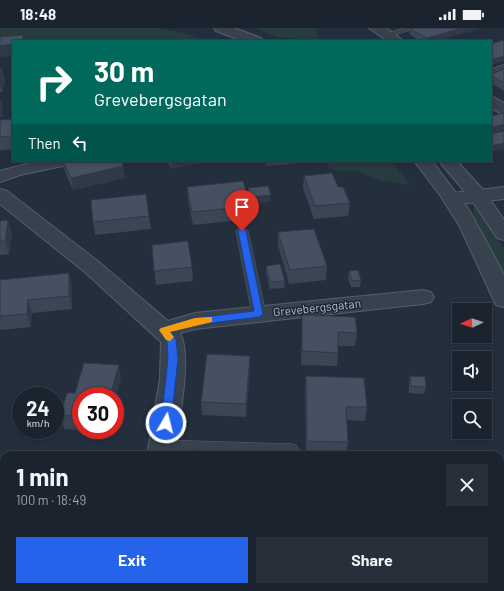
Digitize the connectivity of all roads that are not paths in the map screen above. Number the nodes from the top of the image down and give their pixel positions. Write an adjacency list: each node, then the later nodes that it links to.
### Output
1 (221, 28): 4 (street)
2 (413, 28): 3 (lane)
3 (387, 35)
4 (253, 40)
5 (504, 68): 6 (lane)
6 (492, 72)
7 (492, 102): 8 (street)
8 (504, 110)
9 (56, 162): 12 (street)
10 (424, 162): 16 (street)
11 (449, 162): 15 (street)
12 (0, 177)
13 (504, 193): 15 (street)
14 (0, 195): 22 (street)
15 (478, 196): 16 (street); 18 (street)
16 (452, 200): 20 (street)
17 (242, 231): 21 (lane)
18 (504, 234)
19 (423, 297): 21 (street, Grevebergsgatan)
20 (504, 300)
21 (259, 314): 22 (street, Grevebergsgatan)
22 (164, 330): 23 (street)
23 (161, 450): 24 (lane)
24 (291, 450)

